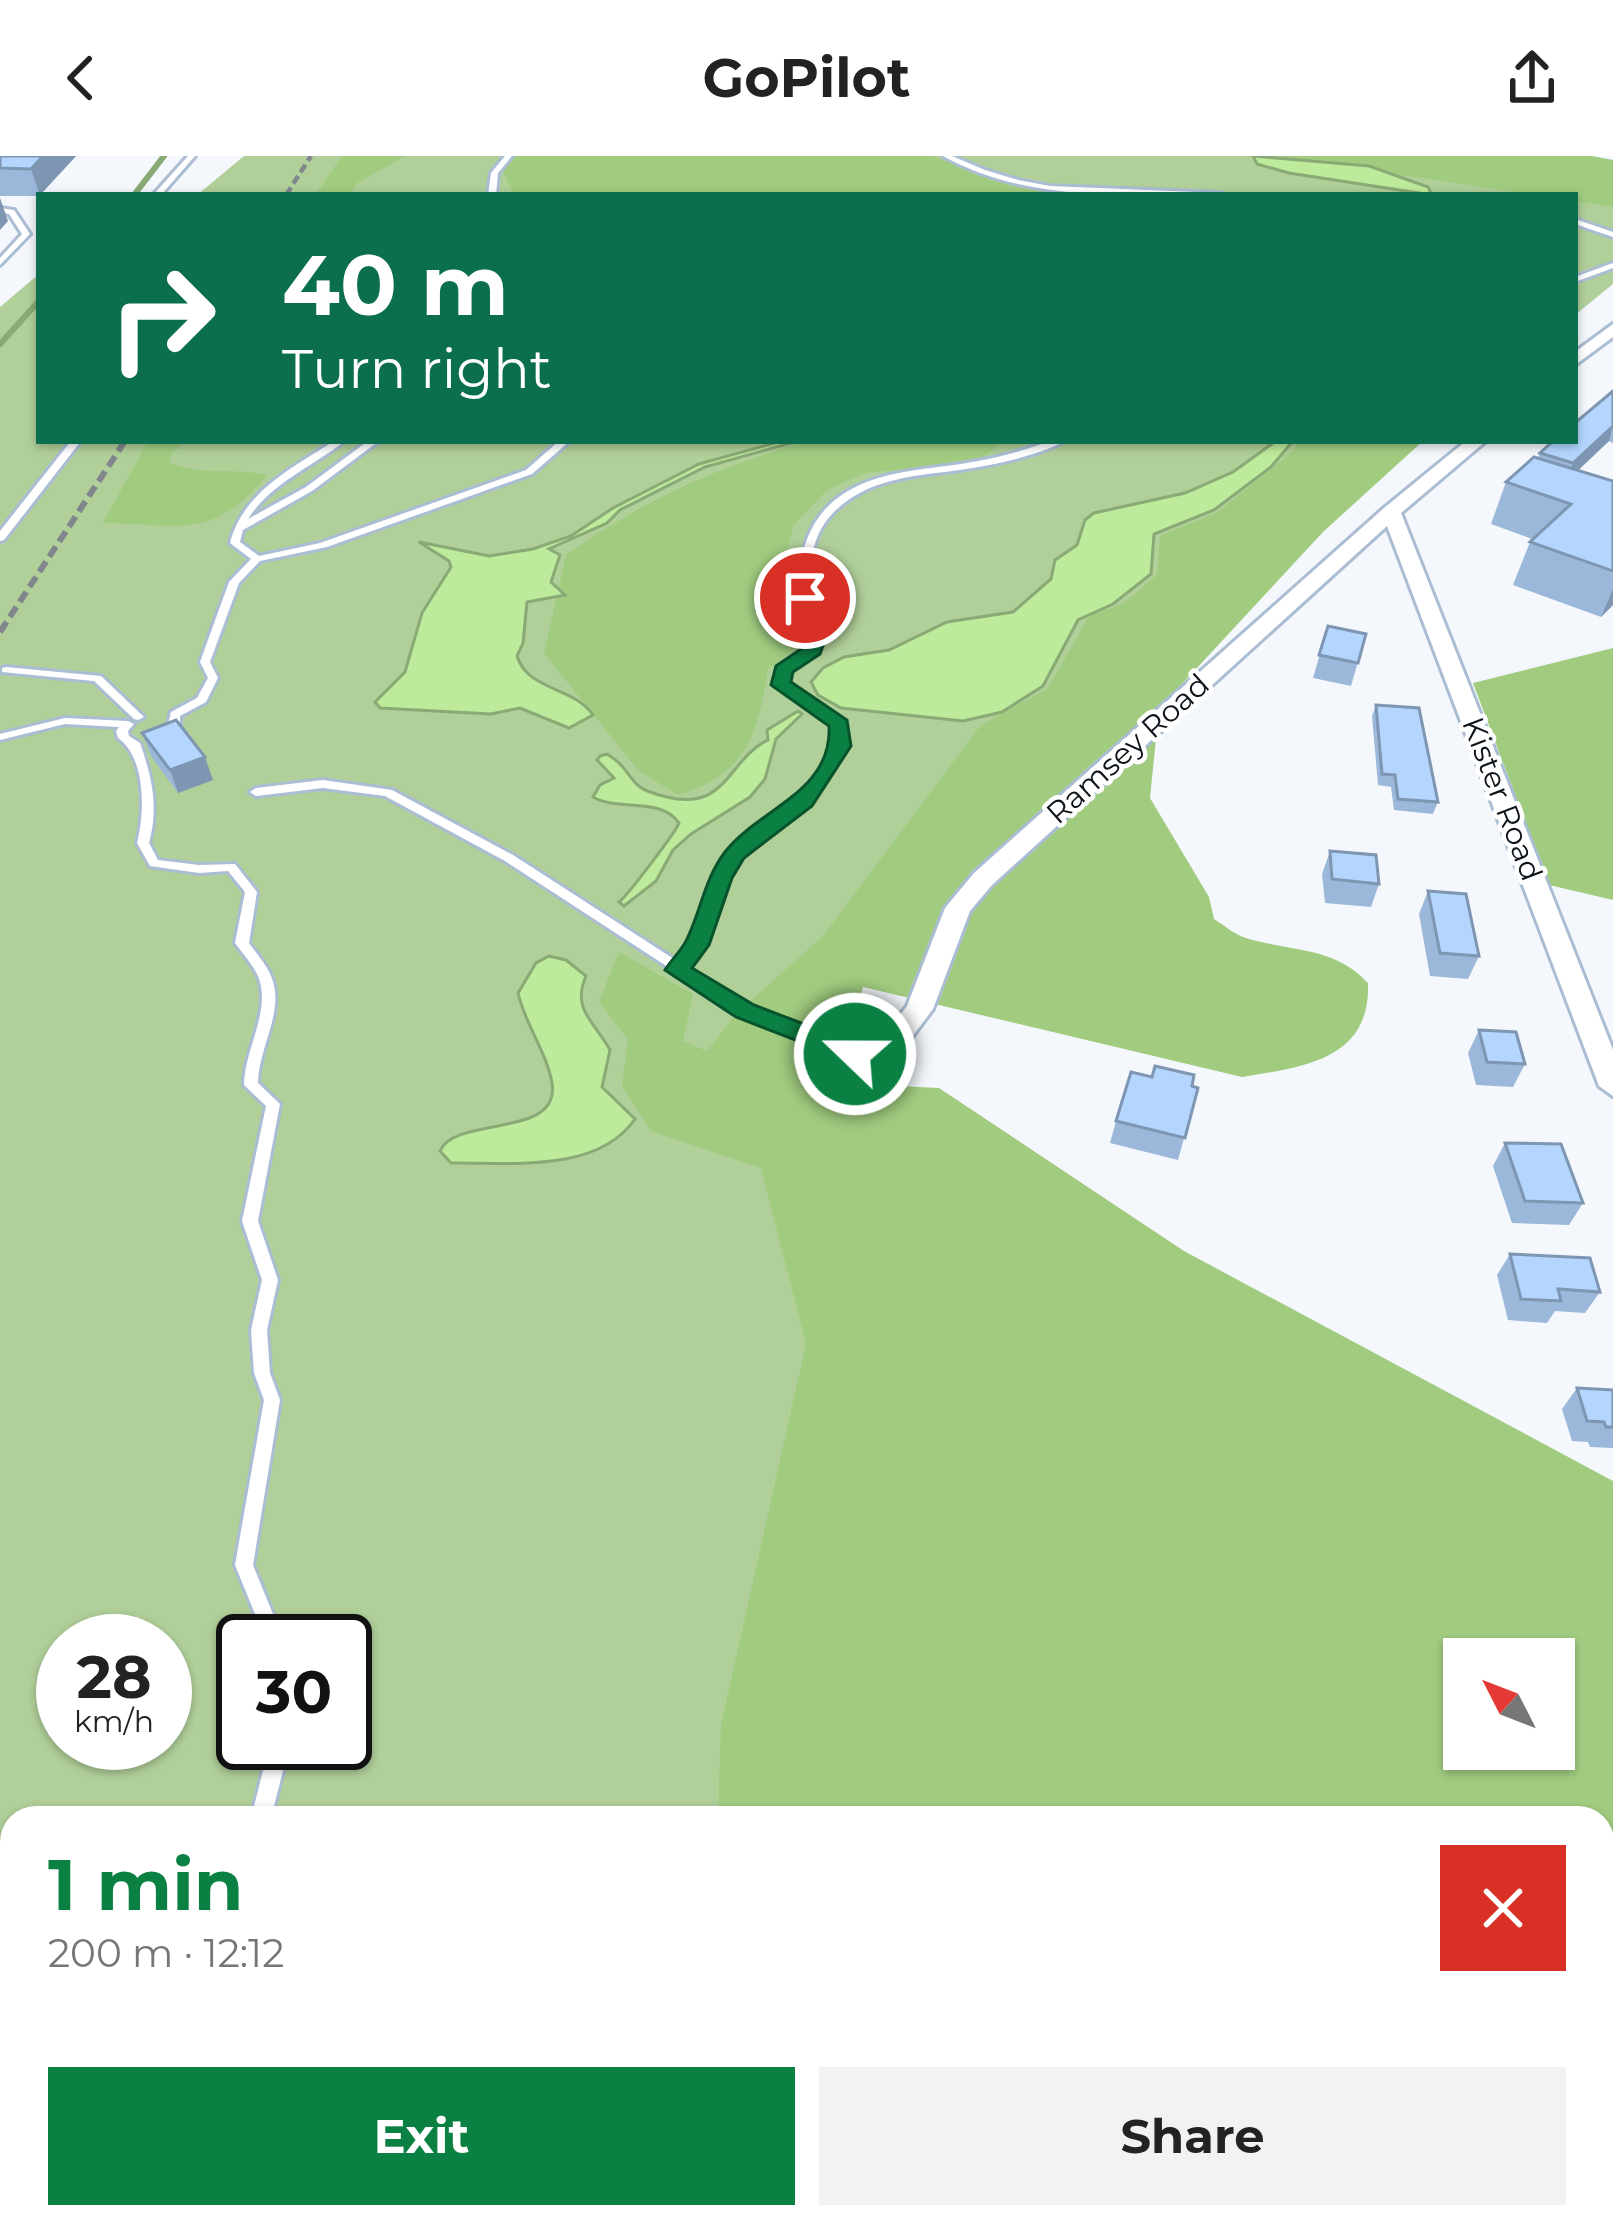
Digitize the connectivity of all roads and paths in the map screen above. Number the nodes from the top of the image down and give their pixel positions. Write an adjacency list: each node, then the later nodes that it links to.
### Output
1 (192, 156): 4 (lane)
2 (509, 156): 5 (lane)
3 (946, 156): 6 (lane)
4 (160, 192)
5 (492, 192)
6 (1074, 192)
7 (0, 210): 10 (lane)
8 (1578, 222): 9 (lane)
9 (1613, 235)
10 (0, 262)
11 (1613, 265): 12 (lane)
12 (1578, 279)
13 (1613, 328): 14 (street)
14 (1578, 357)
15 (74, 444): 23 (lane)
16 (336, 444): 22 (lane)
17 (370, 444): 22 (lane)
18 (562, 444): 24 (lane)
19 (1050, 444): 30 (lane)
20 (1473, 444): 21 (street, Ramsey Road)
21 (1391, 512): 31 (street, Ramsey Road); 32 (street, Kister Road)
22 (236, 530): 24 (lane)
23 (0, 538)
24 (257, 560): 28 (lane)
25 (6, 670): 26 (lane)
26 (138, 717)
27 (0, 737): 28 (lane)
28 (134, 743): 33 (lane)
29 (256, 792): 30 (lane)
30 (677, 970): 31 (lane)
31 (818, 1039)
32 (1613, 1086)
33 (263, 1614)
34 (273, 1770): 35 (lane)
35 (264, 1806)

